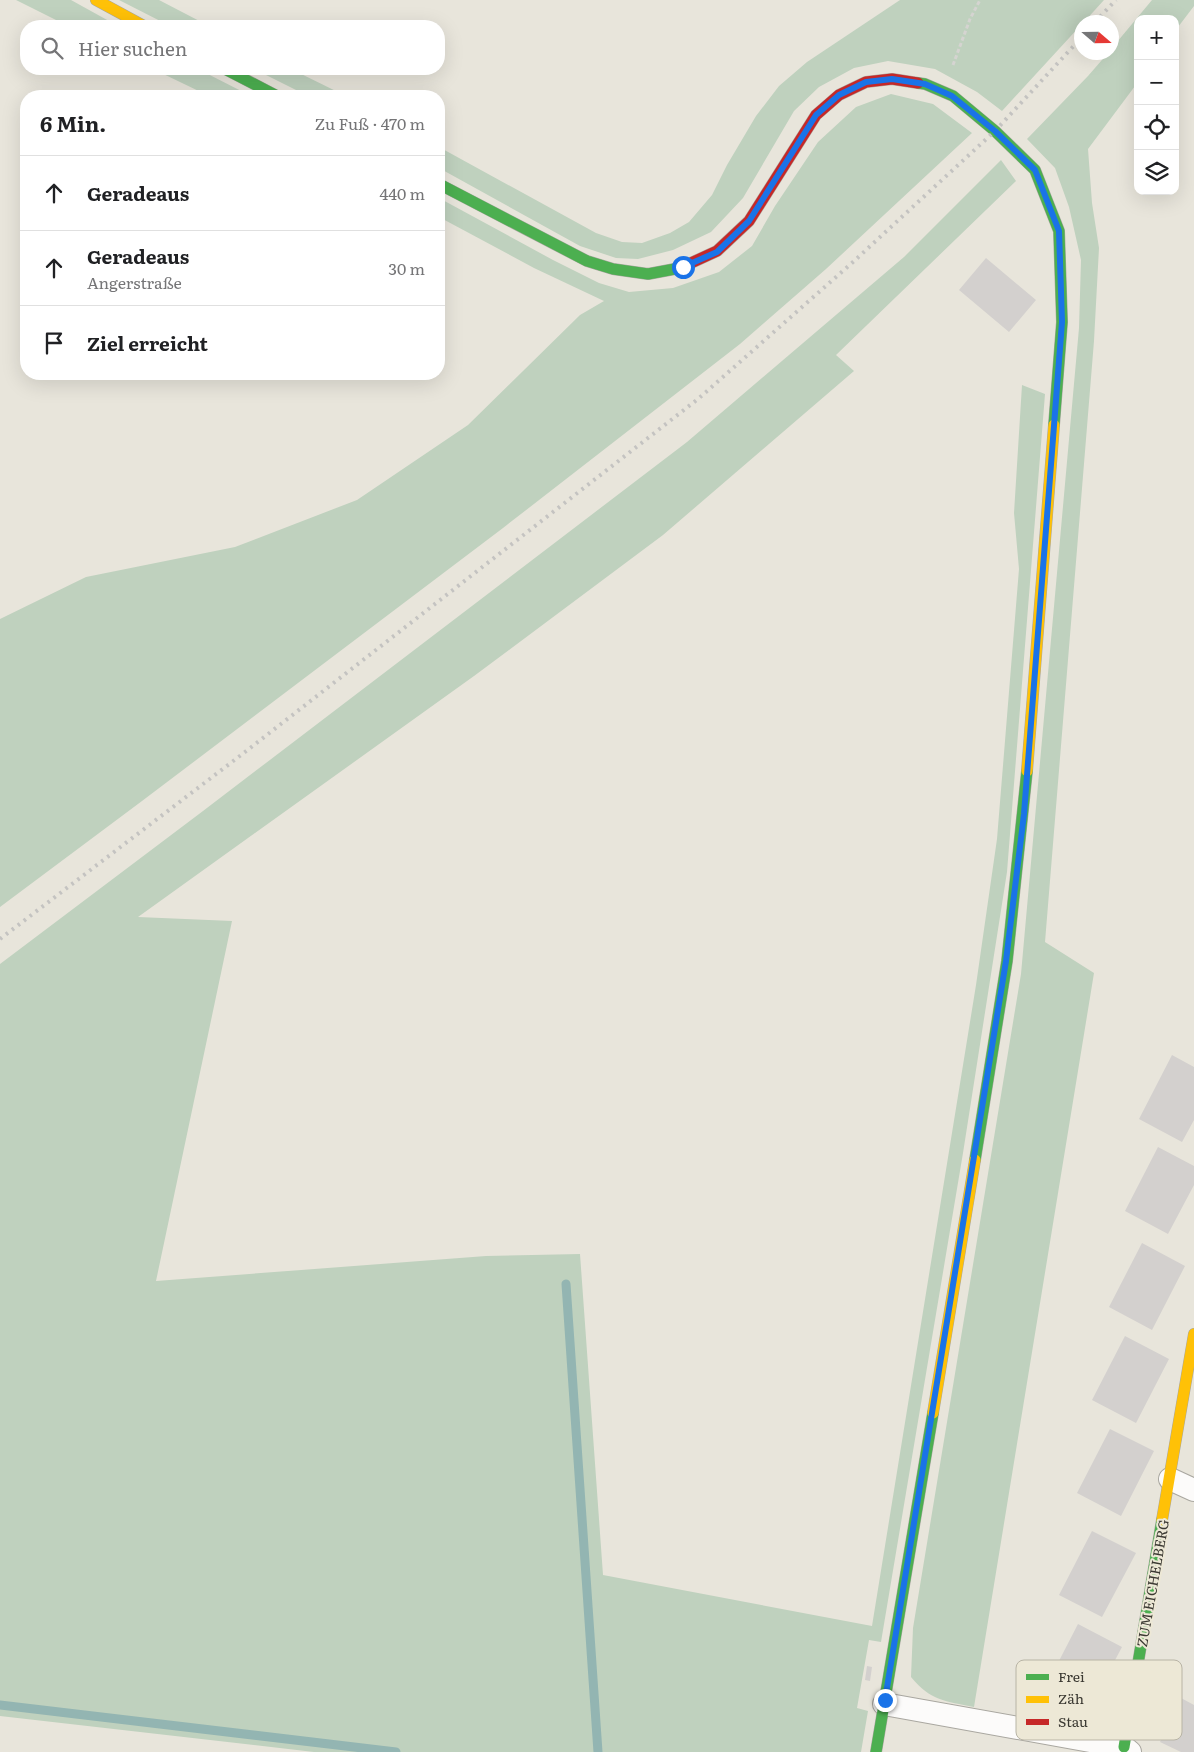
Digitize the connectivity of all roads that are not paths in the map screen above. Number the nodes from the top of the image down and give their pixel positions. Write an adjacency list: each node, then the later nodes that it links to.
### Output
1 (96, 0): 2 (street)
2 (133, 20)
3 (237, 75): 4 (street)
4 (265, 90)
5 (445, 187): 10 (street)
6 (1194, 1334): 7 (street, ZUM EICHELBERG)
7 (1170, 1479): 8 (street); 9 (street, ZUM EICHELBERG)
8 (1194, 1490)
9 (1141, 1660)
10 (884, 1704): 11 (street); 14 (street)
11 (1016, 1729)
12 (1074, 1740): 13 (street)
13 (1127, 1750)
14 (876, 1752)

